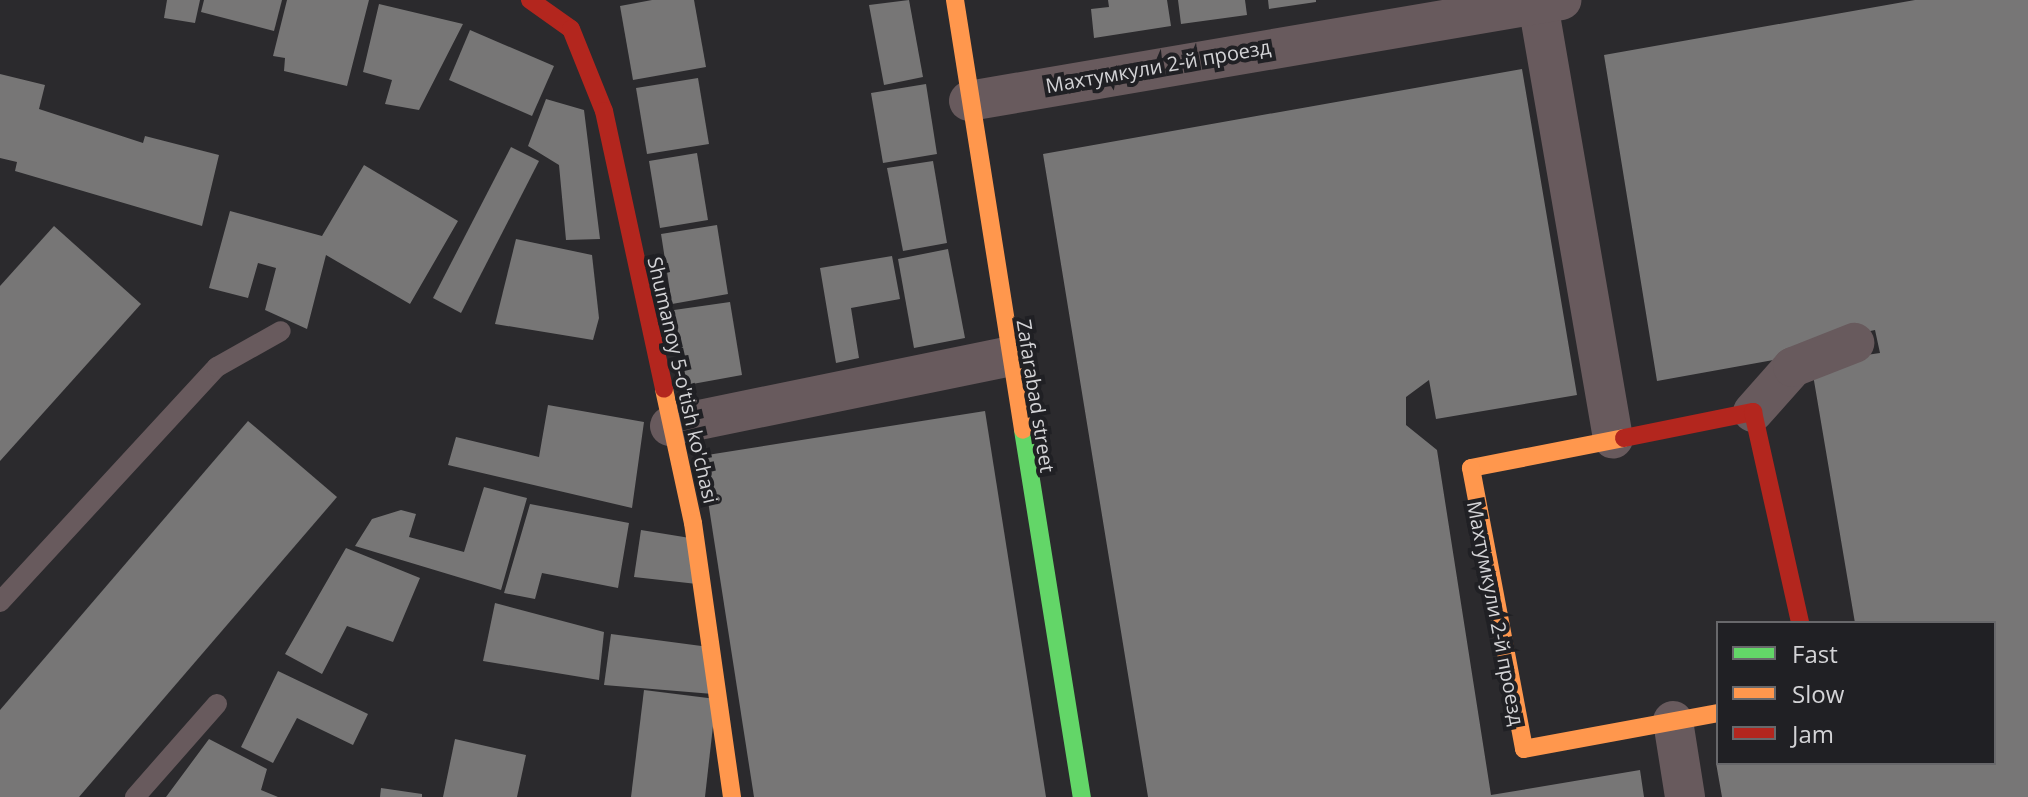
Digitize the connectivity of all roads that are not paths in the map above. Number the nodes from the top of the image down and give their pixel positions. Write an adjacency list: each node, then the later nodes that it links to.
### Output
1 (530, 0): 9 (street, Shumanoy 5-o'tish ko'chasi)
2 (955, 0): 4 (street, Zafarabad street)
3 (1550, 2): 4 (street, Махтумкули 2-й проезд); 10 (street, Махтумкули 2-й проезд)
4 (969, 101): 7 (street, Zafarabad street)
5 (281, 331): 11 (lane)
6 (1854, 343): 8 (street)
7 (1007, 357): 9 (street); 18 (street, Zafarabad street)
8 (1753, 412): 10 (street, Махтумкули 2-й проезд); 12 (street)
9 (670, 426): 17 (street, Shumanoy 5-o'tish ko'chasi)
10 (1613, 439): 15 (street, Махтумкули 2-й проезд)
11 (0, 602)
12 (1800, 621)
13 (217, 704): 16 (lane)
14 (1716, 713): 15 (street, Махтумкули 2-й проезд)
15 (1673, 721): 19 (street)
16 (135, 797)
17 (732, 797)
18 (1082, 797)
19 (1685, 797)

